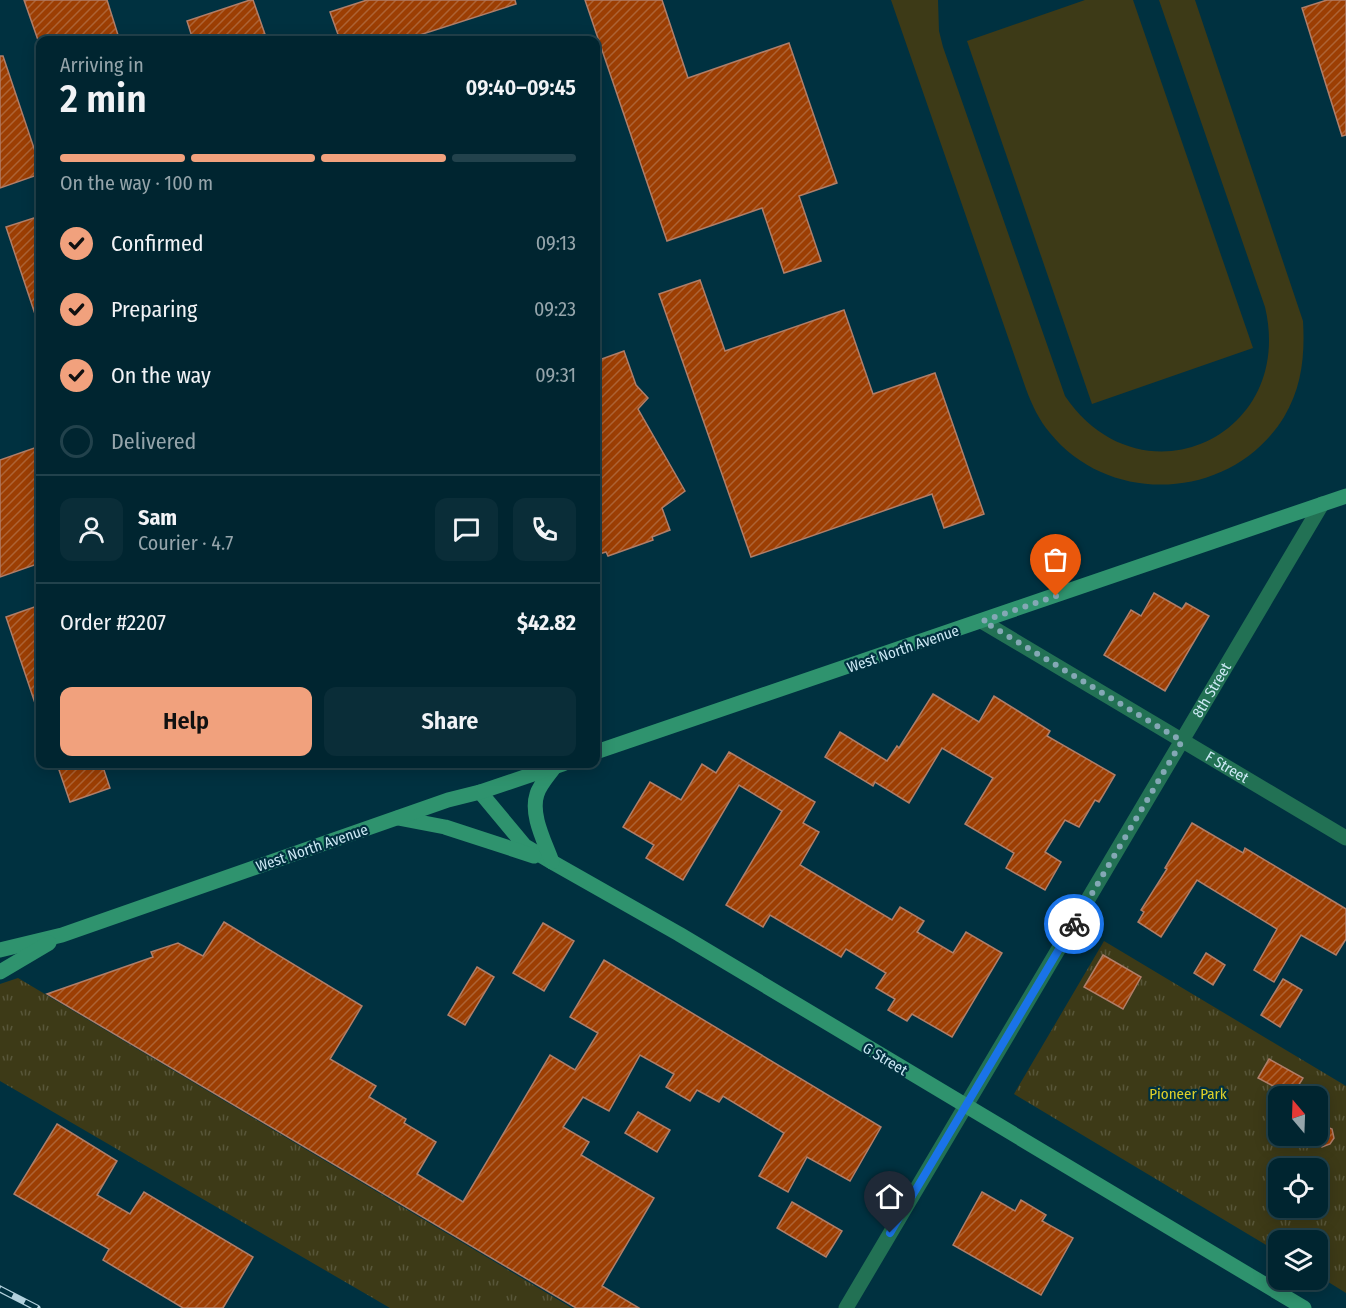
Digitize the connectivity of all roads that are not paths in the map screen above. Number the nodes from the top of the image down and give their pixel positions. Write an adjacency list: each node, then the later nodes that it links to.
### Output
1 (1346, 496): 2 (street, West North Avenue)
2 (1322, 504): 3 (street, West North Avenue); 4 (street, 8th Street)
3 (983, 621): 4 (street, F Street); 5 (street, West North Avenue)
4 (1182, 741): 10 (street, F Street); 15 (street, 8th Street)
5 (600, 751)
6 (550, 768): 8 (street, West North Avenue)
7 (557, 768): 11 (street)
8 (480, 792): 9 (street, West North Avenue); 11 (street, G Street)
9 (398, 818): 11 (street); 12 (street, West North Avenue)
10 (1346, 838)
11 (552, 862): 15 (street, G Street)
12 (62, 935): 13 (street, West North Avenue); 14 (street, West North Avenue)
13 (0, 950)
14 (0, 972)
15 (964, 1106): 16 (street, 8th Street); 17 (street, G Street)
16 (846, 1308)
17 (1304, 1308)

